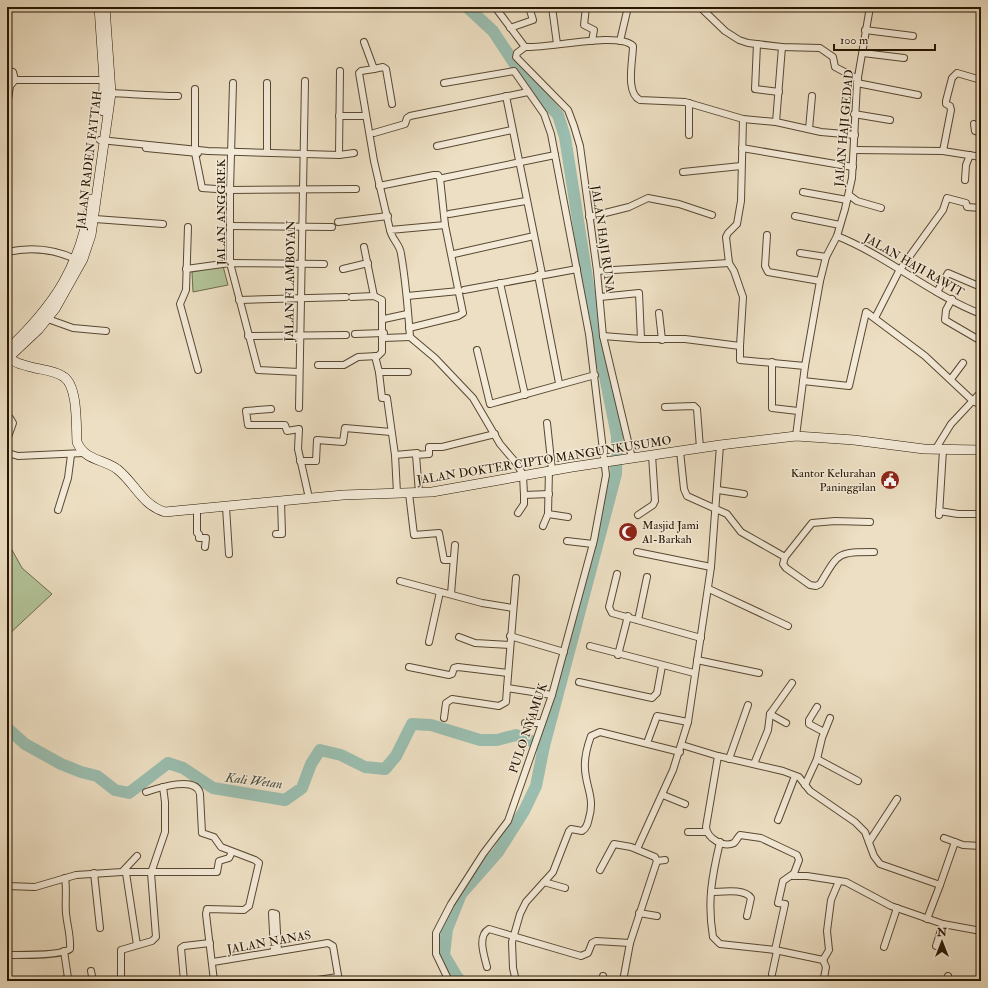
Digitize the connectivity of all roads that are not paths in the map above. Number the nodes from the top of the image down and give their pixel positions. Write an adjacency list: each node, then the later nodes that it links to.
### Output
1 (99, 7): 26 (main road, JALAN RADEN FATTAH)
2 (105, 7): 26 (main road, JALAN RADEN FATTAH)
3 (495, 7): 10 (street)
4 (529, 7): 10 (street)
5 (552, 7): 16 (street)
6 (586, 7): 15 (street)
7 (628, 7): 13 (street)
8 (700, 7): 17 (street)
9 (870, 7): 11 (street, JALAN HAJI GEDAD)
10 (510, 28): 18 (street)
11 (865, 30): 12 (street); 20 (street, JALAN HAJI GEDAD)
12 (913, 36)
13 (620, 41): 15 (street); 41 (street)
14 (364, 42): 22 (street)
15 (592, 42): 16 (street)
16 (557, 44): 18 (street)
17 (757, 44): 19 (street); 35 (street)
18 (525, 47): 90 (street, JALAN HAJI RUNA)
19 (782, 47): 29 (street); 35 (street)
20 (863, 52): 21 (street); 29 (street, JALAN HAJI GEDAD)
21 (904, 58)
22 (374, 69): 42 (street); 77 (street)
23 (7, 71): 25 (street)
24 (340, 71): 45 (street)
25 (15, 80): 26 (street); 43 (street)
26 (107, 80): 36 (main road, JALAN RADEN FATTAH); 57 (main road, JALAN RADEN FATTAH)
27 (981, 80): 63 (street)
28 (305, 81): 66 (street, JALAN FLAMBOYAN)
29 (857, 81): 37 (street); 44 (street, JALAN HAJI GEDAD)
30 (233, 83): 62 (street, JALAN ANGGREK)
31 (268, 83): 64 (street)
32 (444, 83): 34 (street, PULO NYAMUK)
33 (195, 89): 61 (street)
34 (528, 92): 39 (street); 68 (street, PULO NYAMUK)
35 (779, 92): 49 (street)
36 (110, 93): 38 (street); 57 (main road, JALAN RADEN FATTAH)
37 (918, 95)
38 (178, 96)
39 (506, 96): 52 (street); 53 (street)
40 (812, 96): 51 (street)
41 (689, 103): 47 (street); 55 (street)
42 (392, 104)
43 (7, 107)
44 (854, 114): 48 (street); 56 (street, JALAN HAJI GEDAD)
45 (340, 116): 46 (street); 67 (street)
46 (363, 116)
47 (743, 119): 49 (street); 59 (street)
48 (890, 120)
49 (776, 122): 51 (street)
50 (974, 124): 54 (street)
51 (809, 129): 56 (street)
52 (512, 130): 58 (street); 71 (street)
53 (374, 133)
54 (981, 133)
55 (689, 135)
56 (855, 135): 60 (street, JALAN HAJI GEDAD)
57 (102, 142): 61 (street); 91 (main road, JALAN RADEN FATTAH); 109 (main road, JALAN RADEN FATTAH)
58 (437, 146)
59 (742, 148): 72 (street); 73 (street)
60 (855, 150): 63 (street); 73 (street, JALAN HAJI GEDAD)
61 (195, 151): 62 (street); 79 (street)
62 (231, 151): 64 (street); 79 (street, JALAN ANGGREK)
63 (943, 151): 69 (street)
64 (267, 152): 66 (street)
65 (354, 153): 67 (street)
66 (303, 154): 67 (street); 80 (street, JALAN FLAMBOYAN)
67 (339, 155)
68 (555, 155): 71 (street); 117 (street, PULO NYAMUK)
69 (970, 155): 70 (street); 76 (street)
70 (981, 157)
71 (519, 162): 75 (street); 83 (street)
72 (741, 166): 74 (street); 112 (street)
73 (853, 167): 82 (street, JALAN HAJI GEDAD)
74 (683, 172)
75 (443, 178)
76 (965, 180)
77 (379, 186): 88 (street); 94 (street)
78 (356, 189): 80 (street)
79 (230, 190): 80 (street); 96 (street, JALAN ANGGREK)
80 (302, 190): 99 (street, JALAN FLAMBOYAN)
81 (803, 192): 82 (street)
82 (848, 197): 84 (street); 95 (street, JALAN HAJI GEDAD)
83 (526, 201): 86 (street); 102 (street)
84 (881, 208)
85 (981, 208): 119 (street)
86 (449, 214)
87 (712, 215): 90 (street)
88 (388, 216): 92 (street); 100 (street)
89 (795, 216): 95 (street)
90 (589, 217): 118 (street, JALAN HAJI RUNA)
91 (95, 219): 93 (street); 109 (main road, JALAN RADEN FATTAH)
92 (338, 222)
93 (163, 224)
94 (445, 225): 100 (street); 124 (street)
95 (840, 225): 103 (street, JALAN HAJI GEDAD)
96 (230, 226): 99 (street); 110 (street, JALAN ANGGREK)
97 (188, 227): 115 (street)
98 (332, 227): 99 (street)
99 (302, 228): 113 (street, JALAN FLAMBOYAN)
100 (390, 230): 127 (street)
101 (767, 235): 121 (street)
102 (534, 236): 107 (street); 120 (street)
103 (837, 236): 108 (street, JALAN HAJI GEDAD); 119 (street, JALAN HAJI RAWIT)
104 (364, 247): 111 (street)
105 (7, 252): 109 (street)
106 (800, 253): 108 (street)
107 (454, 254)
108 (826, 257): 121 (street, JALAN HAJI GEDAD)
109 (78, 261): 135 (main road, JALAN RADEN FATTAH)
110 (230, 263): 113 (street); 115 (street); 130 (street, JALAN ANGGREK)
111 (368, 263): 116 (street); 126 (street)
112 (729, 263): 118 (street); 150 (street)
113 (301, 264): 114 (street); 131 (street, JALAN FLAMBOYAN)
114 (324, 264)
115 (186, 269): 158 (street)
116 (343, 269)
117 (577, 269): 120 (street); 162 (street, PULO NYAMUK)
118 (597, 271): 128 (street, JALAN HAJI RUNA)
119 (899, 271): 125 (street, JALAN HAJI RAWIT); 136 (street)
120 (540, 275): 122 (street); 165 (street)
121 (820, 281): 157 (street, JALAN HAJI GEDAD)
122 (500, 283): 124 (street); 167 (street)
123 (981, 287): 125 (street)
124 (461, 290): 127 (street); 138 (street)
125 (937, 292): 129 (street, JALAN HAJI RAWIT)
126 (374, 296): 131 (street); 137 (street)
127 (407, 296): 133 (street)
128 (600, 297): 145 (street, JALAN HAJI RUNA); 147 (street)
129 (952, 299): 134 (street, JALAN HAJI RAWIT); 149 (street)
130 (239, 300): 131 (street); 142 (street, JALAN ANGGREK)
131 (301, 300): 143 (street, JALAN FLAMBOYAN)
132 (659, 313): 148 (street)
133 (407, 314): 137 (street); 138 (street)
134 (981, 314)
135 (44, 318): 139 (street); 152 (main road, JALAN RADEN FATTAH)
136 (875, 318): 163 (street); 164 (street)
137 (384, 319): 144 (street)
138 (409, 328): 146 (street)
139 (106, 331)
140 (355, 334): 144 (street)
141 (346, 335): 143 (street)
142 (248, 336): 143 (street); 159 (street, JALAN ANGGREK)
143 (301, 336): 159 (street, JALAN FLAMBOYAN)
144 (384, 336): 146 (street); 153 (street)
145 (603, 336): 147 (street); 190 (street, JALAN HAJI RUNA)
146 (410, 337): 177 (street)
147 (641, 340): 148 (street)
148 (662, 340): 150 (street)
149 (981, 341)
150 (740, 346): 154 (street)
151 (477, 350): 167 (street)
152 (7, 356): 185 (main road)
153 (375, 356): 156 (street); 160 (street)
154 (772, 362): 157 (street); 173 (street)
155 (963, 362): 163 (street)
156 (318, 364)
157 (805, 366): 164 (street, JALAN HAJI GEDAD)
158 (198, 370)
159 (299, 372): 171 (street, JALAN FLAMBOYAN)
160 (379, 372): 161 (street); 176 (street)
161 (408, 372)
162 (595, 375): 165 (street); 192 (street, PULO NYAMUK)
163 (951, 379): 168 (street)
164 (803, 381): 173 (street, JALAN HAJI GEDAD)
165 (559, 383): 167 (street)
166 (981, 392): 168 (street)
167 (525, 395)
168 (973, 401): 169 (street); 182 (street)
169 (981, 405)
170 (665, 407): 181 (street)
171 (299, 408)
172 (271, 409): 191 (street)
173 (798, 411): 178 (street, JALAN HAJI GEDAD)
174 (7, 416): 180 (street)
175 (548, 424): 193 (street)
176 (391, 432): 187 (street); 191 (street)
177 (495, 434): 188 (street); 194 (street)
178 (796, 436): 179 (main road, JALAN DOKTER CIPTO MANGUNKUSUMO); 182 (main road, JALAN DOKTER CIPTO MANGUNKUSUMO)
179 (720, 445): 181 (main road, JALAN DOKTER CIPTO MANGUNKUSUMO); 195 (street)
180 (7, 448): 186 (street)
181 (700, 448): 184 (main road, JALAN DOKTER CIPTO MANGUNKUSUMO)
182 (939, 450): 183 (main road, JALAN DOKTER CIPTO MANGUNKUSUMO); 210 (street)
183 (981, 450)
184 (680, 451): 189 (main road, JALAN DOKTER CIPTO MANGUNKUSUMO); 205 (street)
185 (84, 453): 186 (street); 207 (main road, JALAN DOKTER CIPTO MANGUNKUSUMO)
186 (71, 455): 206 (street)
187 (395, 455): 188 (street); 197 (street)
188 (416, 455): 196 (street)
189 (652, 455): 190 (main road, JALAN DOKTER CIPTO MANGUNKUSUMO); 211 (street)
190 (628, 459): 192 (main road, JALAN DOKTER CIPTO MANGUNKUSUMO)
191 (300, 461): 202 (street)
192 (609, 461): 193 (main road, JALAN DOKTER CIPTO MANGUNKUSUMO); 217 (street, PULO NYAMUK)
193 (551, 470): 194 (main road, JALAN DOKTER CIPTO MANGUNKUSUMO); 199 (street)
194 (523, 475): 196 (main road, JALAN DOKTER CIPTO MANGUNKUSUMO); 201 (street)
195 (718, 490): 200 (street); 205 (street)
196 (419, 492): 198 (main road, JALAN DOKTER CIPTO MANGUNKUSUMO)
197 (397, 493): 198 (main road, JALAN DOKTER CIPTO MANGUNKUSUMO); 202 (main road, JALAN DOKTER CIPTO MANGUNKUSUMO)
198 (409, 493): 224 (street)
199 (550, 494): 201 (street); 209 (street)
200 (744, 494)
201 (524, 495): 208 (street)
202 (309, 498): 203 (main road, JALAN DOKTER CIPTO MANGUNKUSUMO)
203 (281, 500): 204 (main road, JALAN DOKTER CIPTO MANGUNKUSUMO); 215 (street)
204 (226, 507): 207 (main road, JALAN DOKTER CIPTO MANGUNKUSUMO); 222 (street)
205 (717, 509): 223 (street); 225 (street)
206 (58, 510)
207 (197, 511): 219 (street)
208 (518, 513)
209 (548, 514): 212 (street); 214 (street)
210 (981, 514)
211 (638, 515)
212 (568, 517)
213 (870, 522): 223 (street)
214 (544, 526)
215 (276, 534)
216 (567, 541): 217 (street)
217 (593, 544): 243 (street, PULO NYAMUK)
218 (455, 545): 224 (street)
219 (205, 547)
220 (637, 552): 225 (street)
221 (874, 552): 223 (street)
222 (230, 554)
223 (786, 557)
224 (453, 560): 232 (street)
225 (711, 567): 230 (street)
226 (617, 574): 234 (street)
227 (647, 577): 235 (street)
228 (516, 578): 233 (street)
229 (400, 581): 231 (street)
230 (709, 589): 236 (street); 239 (street)
231 (440, 592): 232 (street); 240 (street)
232 (451, 594): 233 (street)
233 (513, 608): 237 (street)
234 (628, 616): 235 (street); 244 (street)
235 (638, 620): 239 (street)
236 (788, 626)
237 (510, 636): 241 (street); 243 (street)
238 (459, 637): 241 (street)
239 (701, 638): 245 (street)
240 (429, 642)
241 (510, 645): 248 (street)
242 (590, 646): 244 (street)
243 (564, 652): 254 (street, PULO NYAMUK)
244 (618, 655): 246 (street)
245 (699, 661): 249 (street); 250 (street)
246 (662, 666): 249 (street); 251 (street)
247 (409, 667): 248 (street)
248 (508, 673): 253 (street)
249 (694, 673): 260 (street)
250 (759, 673)
251 (580, 682)
252 (792, 683): 257 (street)
253 (507, 688): 254 (street); 258 (street)
254 (552, 695): 263 (street, PULO NYAMUK)
255 (748, 705): 269 (street)
256 (817, 707): 264 (street)
257 (770, 714): 262 (street); 271 (street)
258 (444, 718)
259 (830, 718): 264 (street)
260 (688, 722): 265 (street); 266 (street)
261 (525, 723): 263 (street)
262 (786, 723)
263 (542, 724): 335 (street, PULO NYAMUK)
264 (824, 732): 270 (street)
265 (647, 744): 267 (street); 300 (street)
266 (682, 745): 267 (street); 268 (street)
267 (680, 752): 277 (street)
268 (718, 756): 269 (street); 282 (street)
269 (729, 759): 271 (street)
270 (817, 759): 273 (street); 274 (street)
271 (754, 764): 272 (street)
272 (795, 776): 274 (street); 280 (street)
273 (858, 781)
274 (805, 785): 285 (street)
275 (163, 787): 276 (street); 289 (street); 295 (street)
276 (146, 792)
277 (662, 795): 279 (street); 288 (street)
278 (897, 799): 285 (street)
279 (685, 804)
280 (778, 820)
281 (688, 832): 282 (street)
282 (706, 832): 284 (street)
283 (944, 838): 286 (street)
284 (720, 842): 297 (street); 304 (street)
285 (869, 842): 301 (street)
286 (955, 842): 287 (street); 301 (street)
287 (981, 846)
288 (636, 849): 292 (street); 293 (street)
289 (232, 852): 295 (street); 314 (street)
290 (137, 856): 294 (street)
291 (665, 860): 292 (street)
292 (657, 861): 306 (street)
293 (600, 870)
294 (124, 872): 295 (street); 296 (street); 316 (street)
295 (151, 873): 316 (street)
296 (94, 874): 298 (street); 311 (street)
297 (793, 874): 299 (street); 319 (street)
298 (65, 878): 302 (street); 320 (street)
299 (839, 881): 305 (street); 323 (street)
300 (544, 882): 303 (street); 313 (street)
301 (940, 885): 309 (street)
302 (7, 886)
303 (564, 888)
304 (711, 892): 308 (street); 319 (street)
305 (897, 908): 309 (street); 318 (street)
306 (639, 913): 307 (street); 315 (street)
307 (657, 916)
308 (747, 916)
309 (927, 919): 310 (street)
310 (943, 924): 312 (street); 317 (street)
311 (100, 928)
312 (981, 931)
313 (513, 935): 315 (street); 325 (street); 336 (street)
314 (210, 943): 324 (street); 332 (street)
315 (630, 943): 337 (street)
316 (137, 945): 331 (street)
317 (936, 946)
318 (884, 947)
319 (776, 951): 323 (street); 327 (street)
320 (64, 952): 322 (street); 329 (street)
321 (276, 952): 321 (street); 324 (street, JALAN NANAS); 328 (street, JALAN NANAS)
322 (7, 955)
323 (824, 961): 338 (street)
324 (213, 962): 333 (street)
325 (487, 967)
326 (91, 971): 330 (street)
327 (772, 974)
328 (338, 979): 334 (street)
329 (60, 981)
330 (93, 981)
331 (121, 981)
332 (184, 981)
333 (214, 981)
334 (311, 981)
335 (449, 981)
336 (516, 981)
337 (623, 981)
338 (827, 981)

